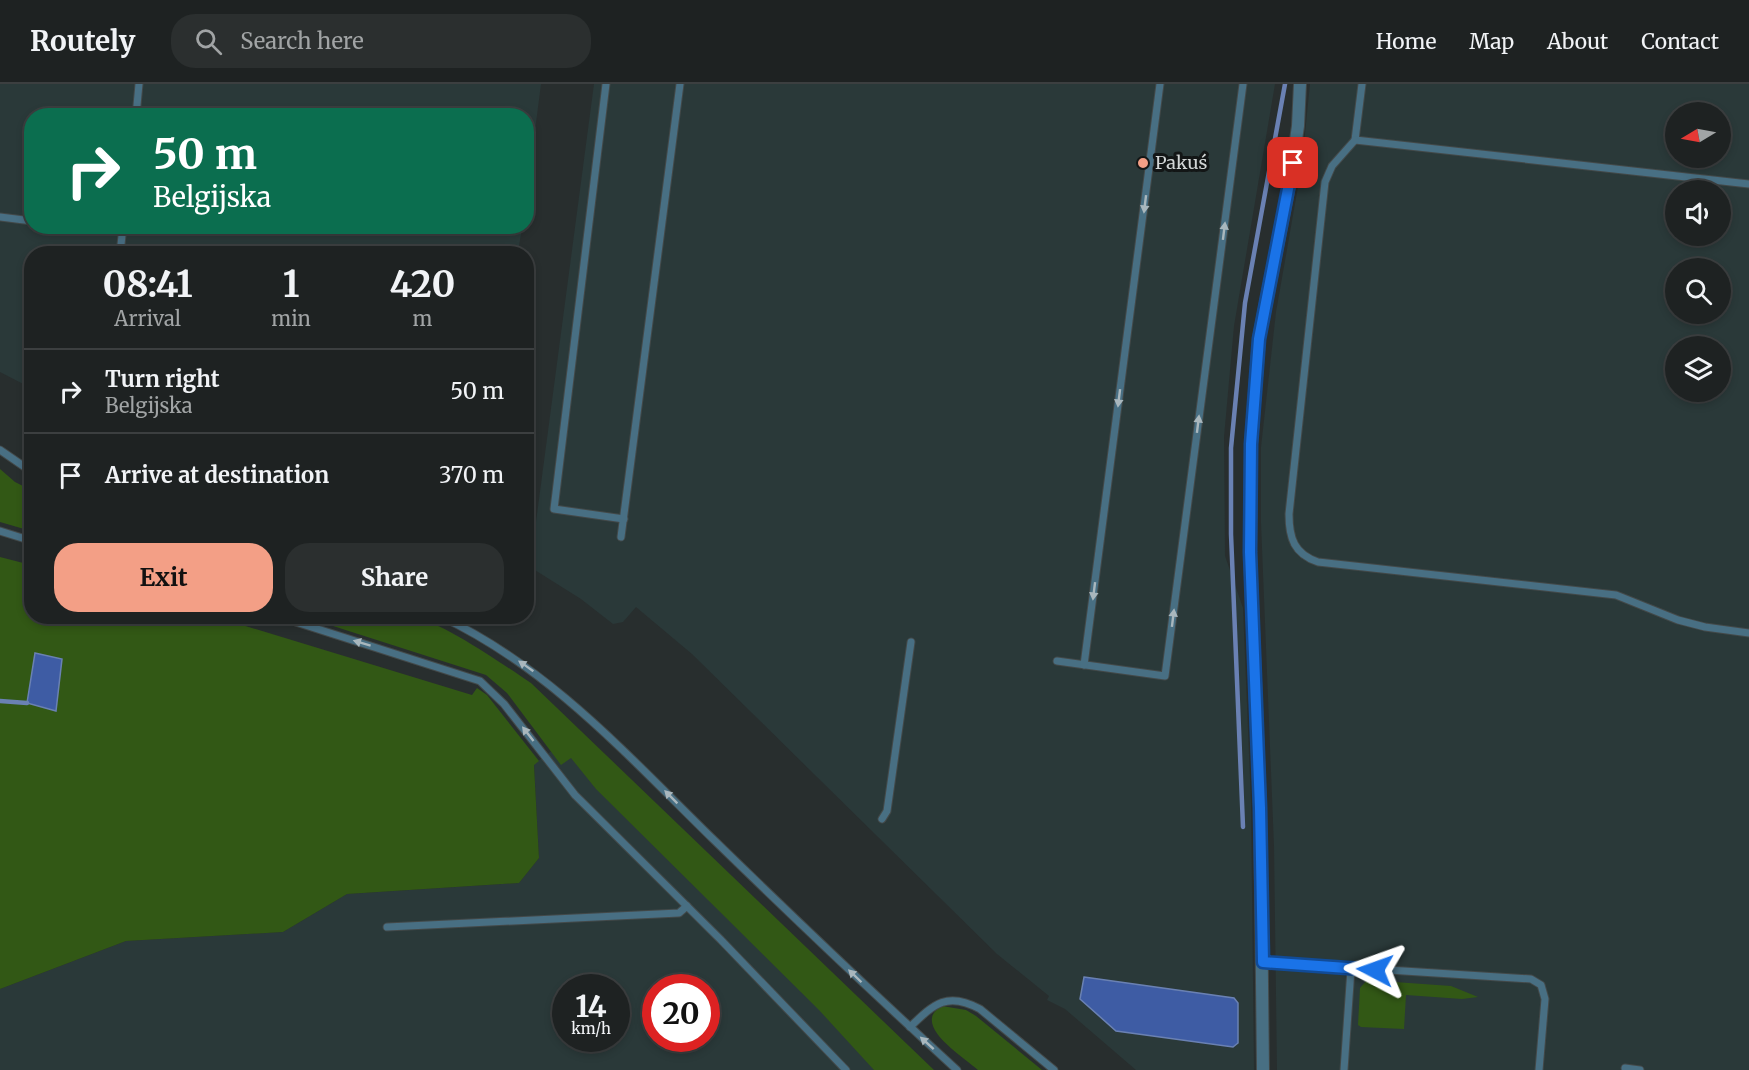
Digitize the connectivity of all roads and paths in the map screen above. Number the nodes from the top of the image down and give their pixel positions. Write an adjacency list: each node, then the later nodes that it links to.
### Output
1 (139, 84): 8 (lane)
2 (606, 84): 15 (lane)
3 (680, 84): 15 (lane)
4 (1160, 84): 24 (lane, one-way to 24)
5 (1243, 84): 24 (lane, one-way to 5)
6 (1300, 84): 28 (street)
7 (1362, 84): 9 (lane)
8 (137, 108)
9 (1355, 140): 10 (lane); 21 (lane)
10 (1749, 184)
11 (0, 217): 12 (lane)
12 (24, 220)
13 (0, 450): 14 (lane)
14 (24, 466)
15 (624, 519): 17 (lane)
16 (0, 531): 18 (lane)
17 (621, 537)
18 (24, 538)
19 (302, 624): 26 (lane, one-way to 19)
20 (454, 624): 30 (lane, one-way to 20)
21 (1749, 633)
22 (911, 642): 25 (lane)
23 (1057, 661): 24 (lane)
24 (1084, 665)
25 (882, 819)
26 (687, 906): 27 (lane); 32 (lane)
27 (387, 927)
28 (1263, 962): 29 (lane); 35 (street)
29 (1352, 969): 36 (lane); 37 (lane)
30 (910, 1027): 33 (lane, one-way to 30); 34 (lane)
31 (1625, 1068): 38 (lane)
32 (843, 1069)
33 (957, 1070)
34 (1054, 1070)
35 (1263, 1070)
36 (1344, 1070)
37 (1539, 1070)
38 (1640, 1070)

